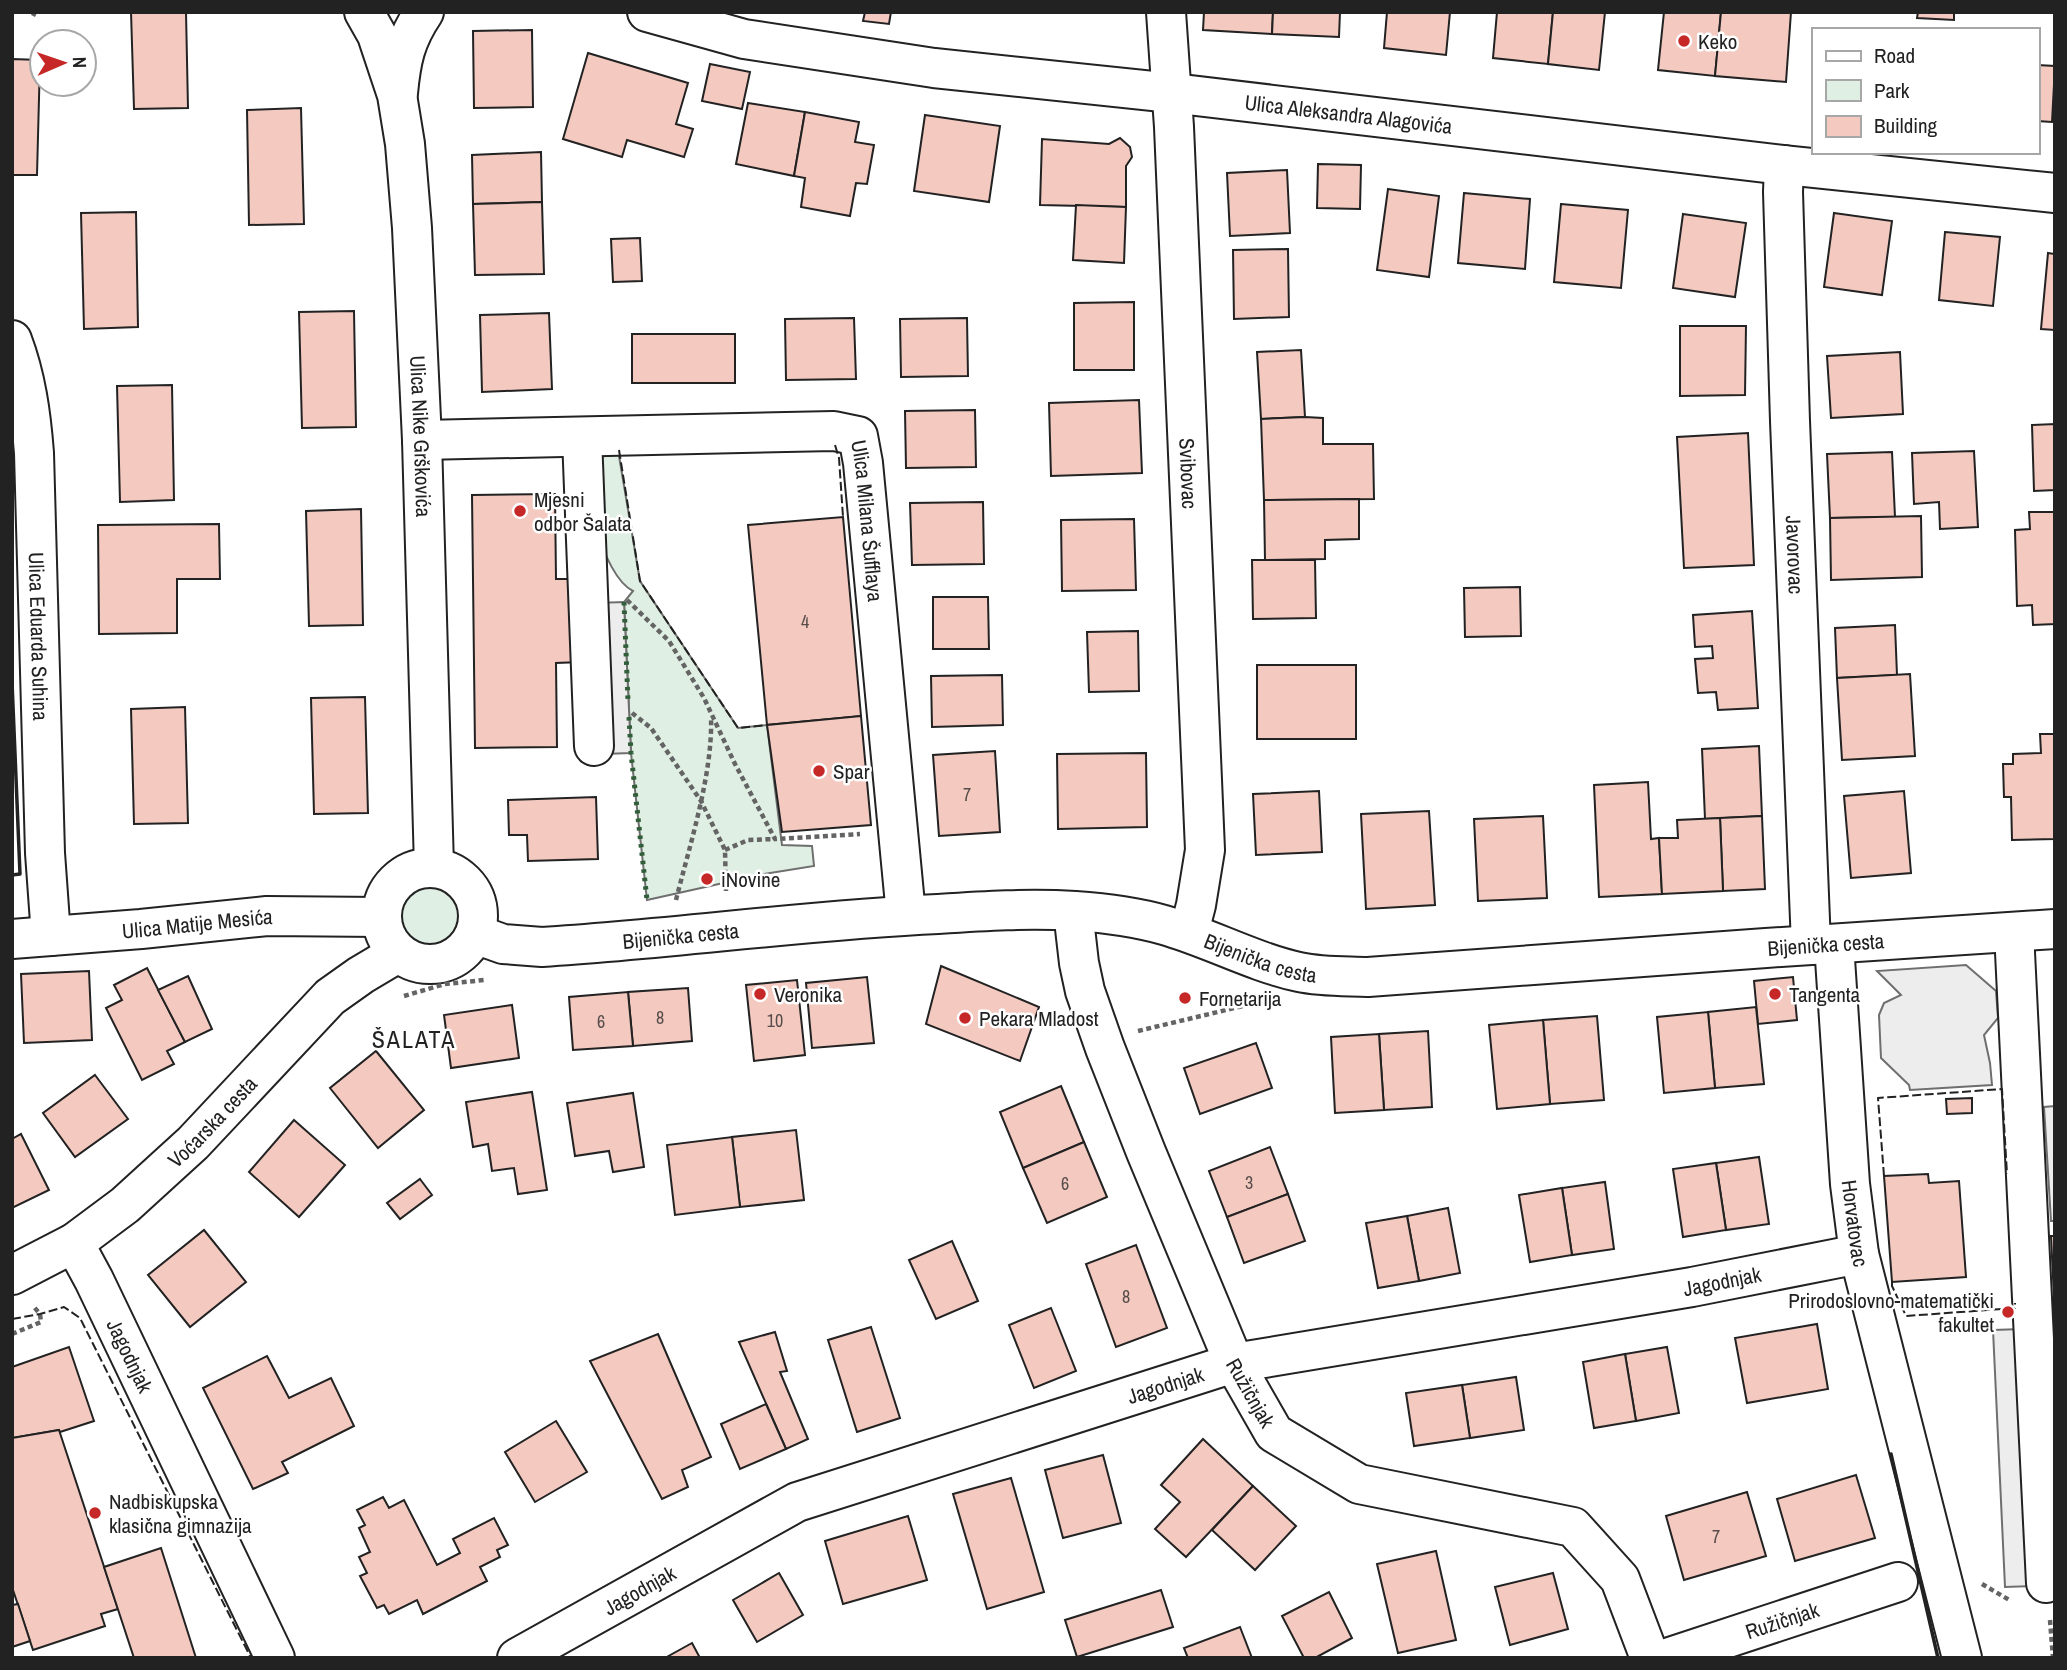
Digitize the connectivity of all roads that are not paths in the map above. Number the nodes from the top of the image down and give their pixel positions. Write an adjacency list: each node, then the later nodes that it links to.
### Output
1 (364, 12): 6 (street, Ulica Nike Grškovića)
2 (424, 12): 6 (street)
3 (648, 12): 5 (street, Ulica Aleksandra Alagovića)
4 (1166, 12): 5 (street, Svibovac)
5 (1172, 93): 7 (street, Ulica Aleksandra Alagovića); 18 (street, Svibovac)
6 (397, 95): 11 (street, Ulica Nike Grškovića)
7 (1784, 165): 8 (street, Ulica Aleksandra Alagovića); 23 (street, Javorovac)
8 (2055, 193)
9 (12, 340): 21 (street, Ulica Eduarda Suhina)
10 (582, 437): 11 (street, Ulica Milana Šufflaya); 12 (street); 15 (street, Ulica Milana Šufflaya)
11 (422, 440): 13 (street, Ulica Nike Grškovića)
12 (594, 746)
13 (434, 867): 16 (street); 20 (street)
14 (1073, 911): 15 (street, Bijenička cesta); 18 (street, Bijenička cesta); 28 (street, Ružičnjak)
15 (906, 915): 20 (street, Bijenička cesta)
16 (381, 917): 21 (street, Ulica Matije Mesića); 24 (street)
17 (2055, 929): 19 (street, Bijenička cesta)
18 (1189, 932): 23 (street, Bijenička cesta)
19 (2014, 932): 23 (street, Bijenička cesta); 30 (street)
20 (475, 934): 24 (street)
21 (51, 936): 22 (street, Ulica Matije Mesića)
22 (12, 939)
23 (1822, 944): 26 (street, Horvatovac)
24 (398, 953): 25 (street, Voćarska cesta)
25 (74, 1243): 27 (street, Voćarska cesta); 31 (street, Jagodnjak)
26 (1859, 1254): 28 (street, Jagodnjak); 35 (street, Horvatovac)
27 (12, 1275)
28 (1234, 1363): 32 (street, Jagodnjak); 33 (street, Ružičnjak)
29 (1898, 1582): 34 (street, Ružičnjak)
30 (2048, 1596)
31 (275, 1658)
32 (518, 1658)
33 (1650, 1658)
34 (1667, 1658)
35 (1962, 1658)

